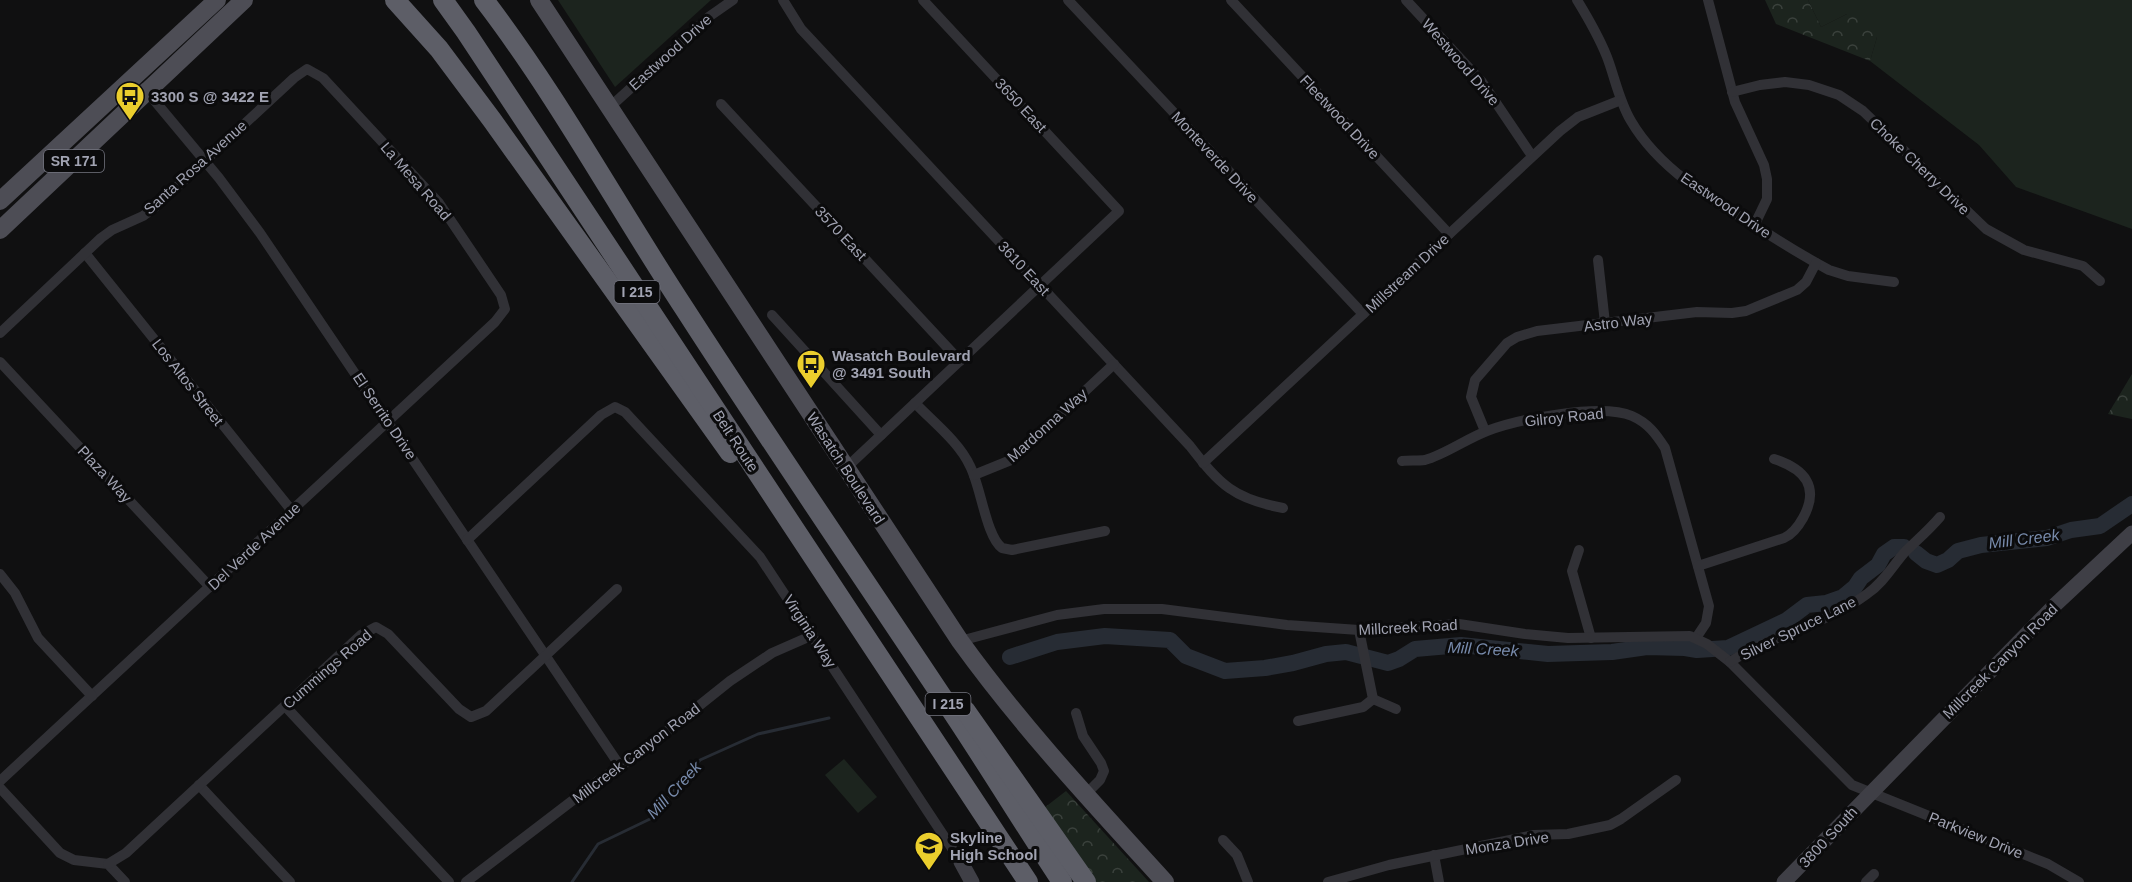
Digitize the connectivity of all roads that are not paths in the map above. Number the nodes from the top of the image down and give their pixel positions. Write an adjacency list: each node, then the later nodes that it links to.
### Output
1 (217, 0): 16 (main road, SR 171)
2 (244, 0): 17 (main road, SR 171)
3 (395, 0): 61 (highway)
4 (443, 0): 61 (highway, Belt Route / I 215)
5 (484, 0): 54 (highway, Belt Route / I 215)
6 (539, 0): 21 (main road, Wasatch Boulevard)
7 (732, 0): 21 (street, Eastwood Drive)
8 (783, 0): 33 (street, 3610 East)
9 (923, 0): 33 (street, 3650 East)
10 (1068, 0): 35 (street, Monteverde Drive)
11 (1231, 0): 27 (street, Fleetwood Drive)
12 (1406, 0): 22 (street, Westwood Drive)
13 (1577, 0): 19 (street, Eastwood Drive)
14 (1708, 0): 18 (street)
15 (307, 69): 23 (street, Santa Rosa Avenue); 34 (street, La Mesa Road)
16 (135, 76): 17 (street, El Serrito Drive); 24 (main road, SR 171)
17 (148, 92): 23 (street, El Serrito Drive); 26 (main road, SR 171)
18 (1732, 92): 25 (street); 31 (street, Choke Cherry Drive)
19 (1621, 100): 22 (street, Millstream Drive); 25 (street, Eastwood Drive)
20 (721, 104): 39 (street, 3570 East)
21 (610, 107): 49 (main road, Wasatch Boulevard)
22 (1532, 156): 27 (street, Millstream Drive)
23 (204, 160): 28 (street, Santa Rosa Avenue); 43 (street, El Serrito Drive)
24 (0, 201)
25 (1754, 226): 30 (street, Eastwood Drive)
26 (0, 230)
27 (1449, 234): 35 (street, Millstream Drive)
28 (85, 254): 38 (street, Santa Rosa Avenue); 52 (street, Los Altos Street)
29 (1598, 260): 37 (street)
30 (1816, 263): 32 (street, Eastwood Drive); 37 (street, Astro Way)
31 (2100, 281)
32 (1894, 282)
33 (1040, 285): 39 (street); 41 (street, 3610 East)
34 (505, 309): 43 (street, Del Verde Avenue)
35 (1362, 314): 48 (street, Millstream Drive)
36 (772, 315): 45 (street)
37 (1605, 323): 44 (street, Astro Way)
38 (0, 333)
39 (960, 361): 42 (street)
40 (0, 362): 62 (street, Plaza Way)
41 (1114, 364): 48 (street, 3610 East); 50 (street, Mardonna Way)
42 (915, 403): 45 (street); 50 (street)
43 (388, 421): 52 (street, Del Verde Avenue); 57 (street, El Serrito Drive)
44 (1485, 431): 47 (street, Gilroy Road); 59 (street, Gilroy Road)
45 (881, 435): 49 (street)
46 (1774, 459): 59 (street)
47 (1402, 461)
48 (1203, 463): 51 (street, 3610 East)
49 (846, 468): 68 (main road, Wasatch Boulevard)
50 (974, 475): 55 (street)
51 (1283, 508)
52 (292, 511): 62 (street, Del Verde Avenue)
53 (1940, 517): 70 (street, Silver Spruce Lane)
54 (829, 530): 95 (highway, Belt Route / I 215); 96 (highway)
55 (1105, 531)
56 (2132, 533): 82 (street, Millcreek Canyon Road)
57 (467, 540): 65 (street, Virginia Way); 69 (street, El Serrito Drive)
58 (1579, 550): 66 (street)
59 (1698, 566): 67 (street, Gilroy Road)
60 (0, 574): 71 (street)
61 (831, 585): 94 (highway, Belt Route / I 215)
62 (210, 587): 71 (street, Del Verde Avenue)
63 (617, 589): 69 (street)
64 (1359, 630): 66 (street, Millcreek Road); 68 (street, Millcreek Road); 72 (street)
65 (813, 635): 77 (street, Millcreek Canyon Road); 86 (street, Virginia Way)
66 (1591, 638): 67 (street, Millcreek Road)
67 (1696, 638): 70 (street, Millcreek Road)
68 (960, 641): 83 (main road, Wasatch Boulevard)
69 (546, 656): 73 (street, Cummings Road); 77 (street, El Serrito Drive)
70 (1725, 658): 82 (street, Millcreek Road)
71 (92, 696): 79 (street, Del Verde Avenue)
72 (1373, 699): 74 (street); 76 (street)
73 (285, 706): 80 (street, Cummings Road); 91 (street)
74 (1396, 709)
75 (1076, 713): 83 (street)
76 (1299, 721)
77 (620, 766): 92 (street, Millcreek Canyon Road)
78 (1676, 780): 85 (street, Monza Drive)
79 (0, 781)
80 (199, 785): 87 (street, Cummings Road); 90 (street)
81 (0, 788): 87 (street)
82 (1871, 792): 101 (street, 3800 South); 103 (street, Parkview Drive)
83 (1085, 795): 97 (main road, Wasatch Boulevard)
84 (1223, 840): 98 (street)
85 (1434, 855): 99 (street, Monza Drive); 100 (street)
86 (961, 862): 93 (street, Virginia Way)
87 (108, 864): 89 (street)
88 (1874, 874): 102 (street)
89 (125, 882)
90 (290, 882)
91 (449, 882)
92 (466, 882)
93 (972, 882)
94 (1028, 882)
95 (1062, 882)
96 (1086, 882)
97 (1166, 882)
98 (1248, 882)
99 (1328, 882)
100 (1439, 882)
101 (1784, 882)
102 (1866, 882)
103 (2079, 882)

